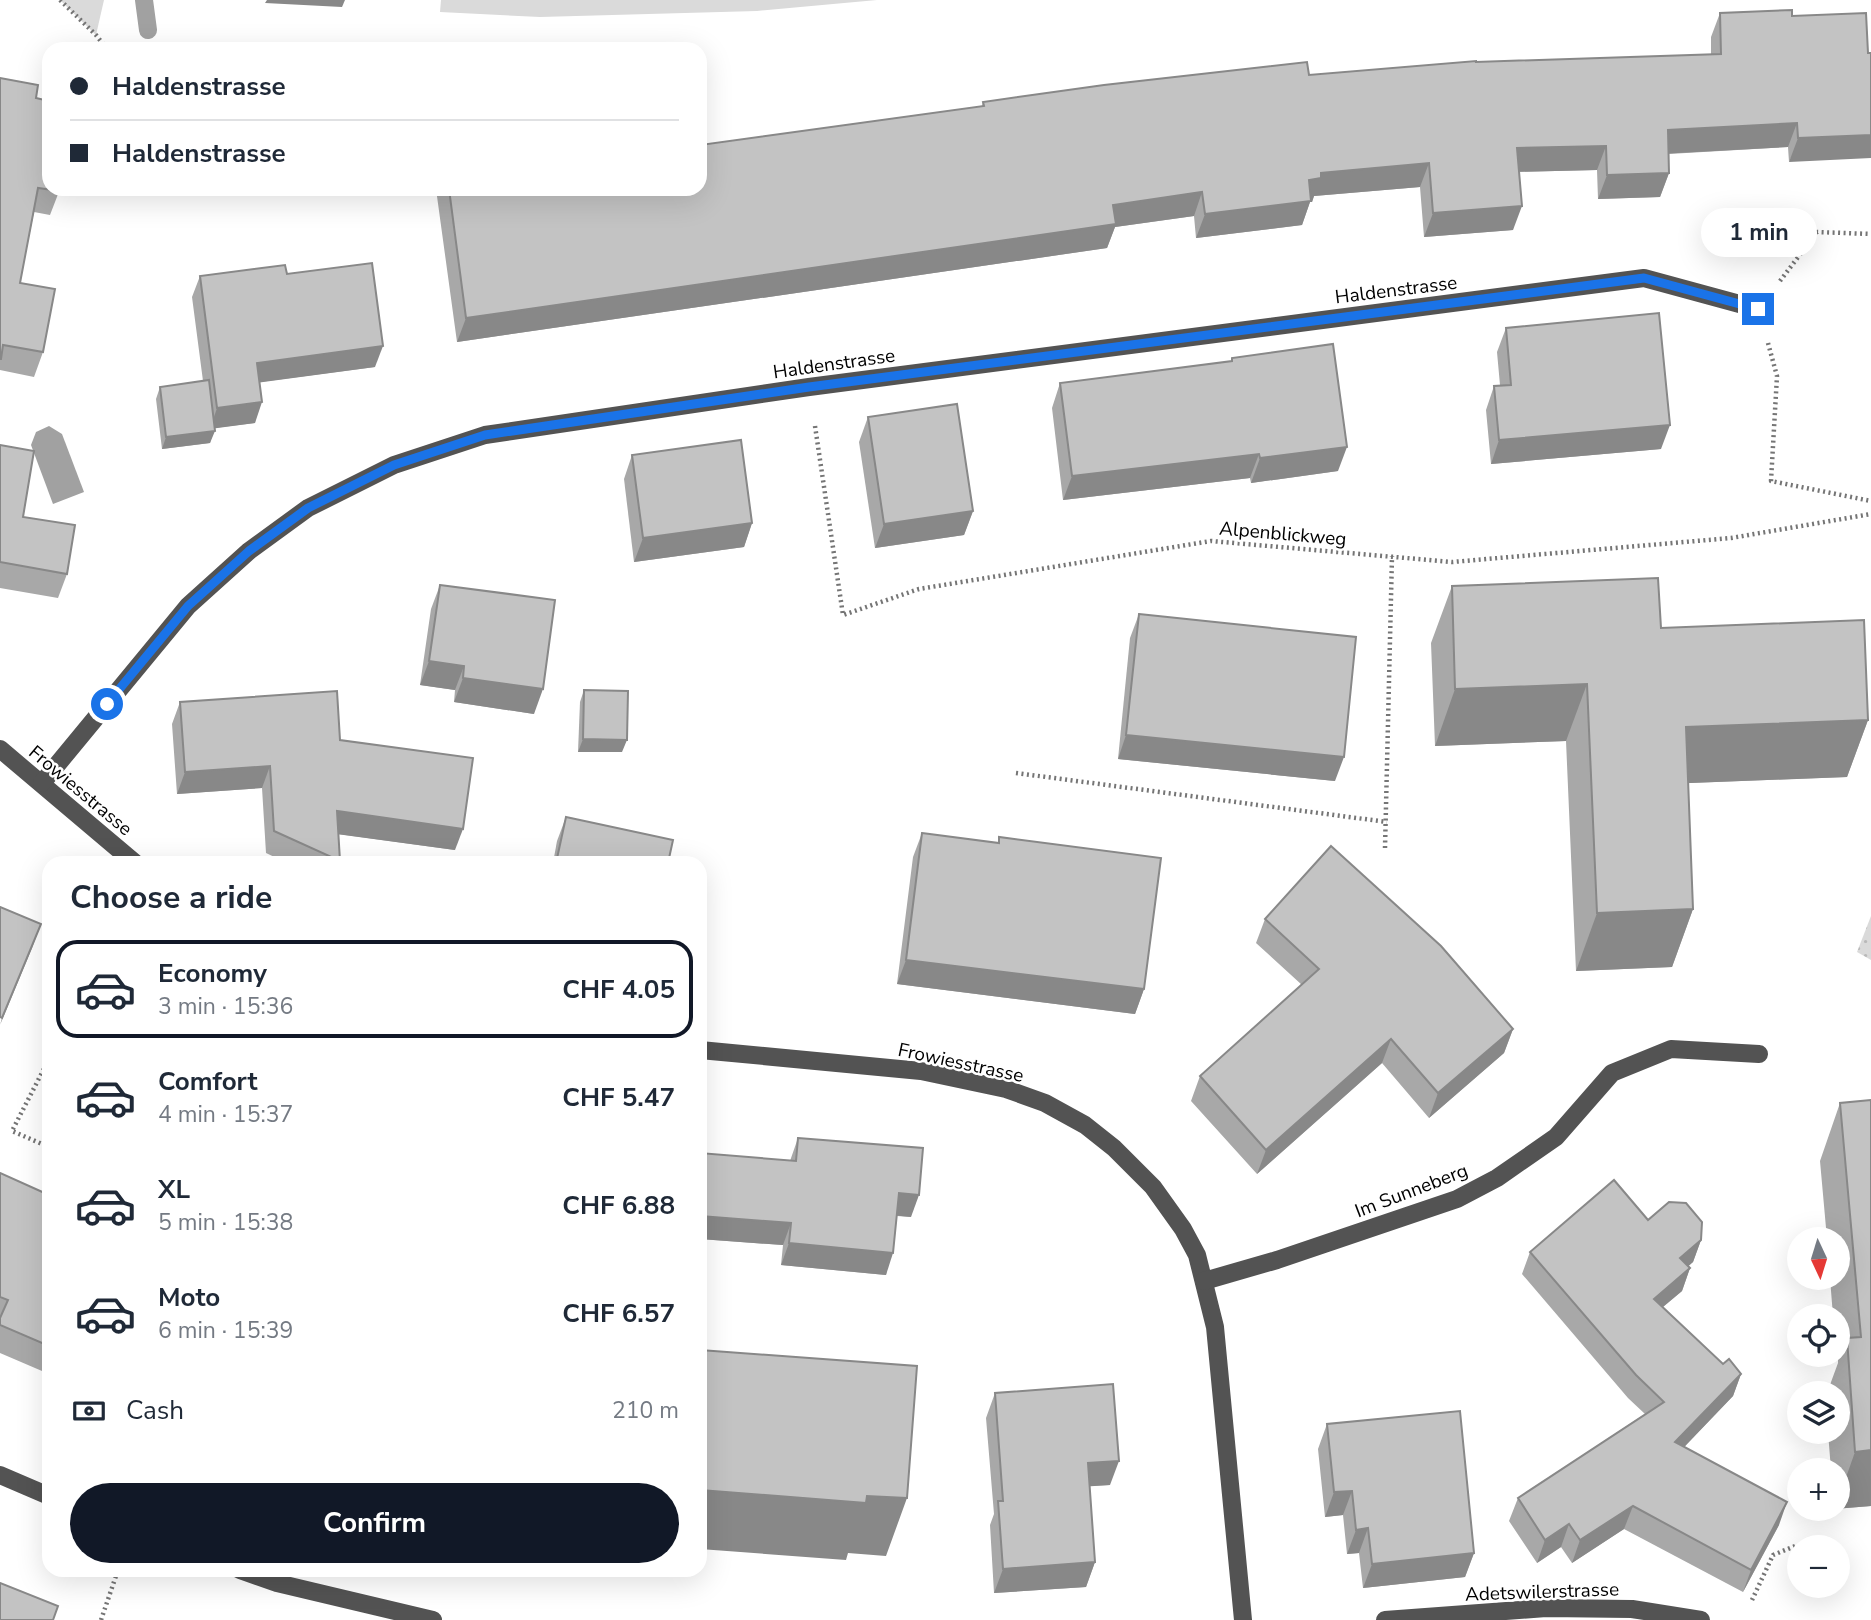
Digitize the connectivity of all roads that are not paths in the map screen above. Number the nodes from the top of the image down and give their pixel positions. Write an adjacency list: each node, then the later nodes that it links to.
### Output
1 (1758, 309): 3 (street, Haldenstrasse)
2 (0, 749): 3 (street, Frowiesstrasse)
3 (42, 783): 4 (street, Frowiesstrasse)
4 (127, 856)
5 (707, 1051): 7 (street, Frowiesstrasse)
6 (1759, 1054): 7 (street, Im Sunneberg)
7 (1204, 1281): 12 (street, Frowiesstrasse)
8 (0, 1475): 9 (street)
9 (42, 1493)
10 (259, 1577): 11 (street)
11 (433, 1620)
12 (1243, 1620)
13 (1385, 1620): 14 (street, Adetswilerstrasse)
14 (1701, 1620)

